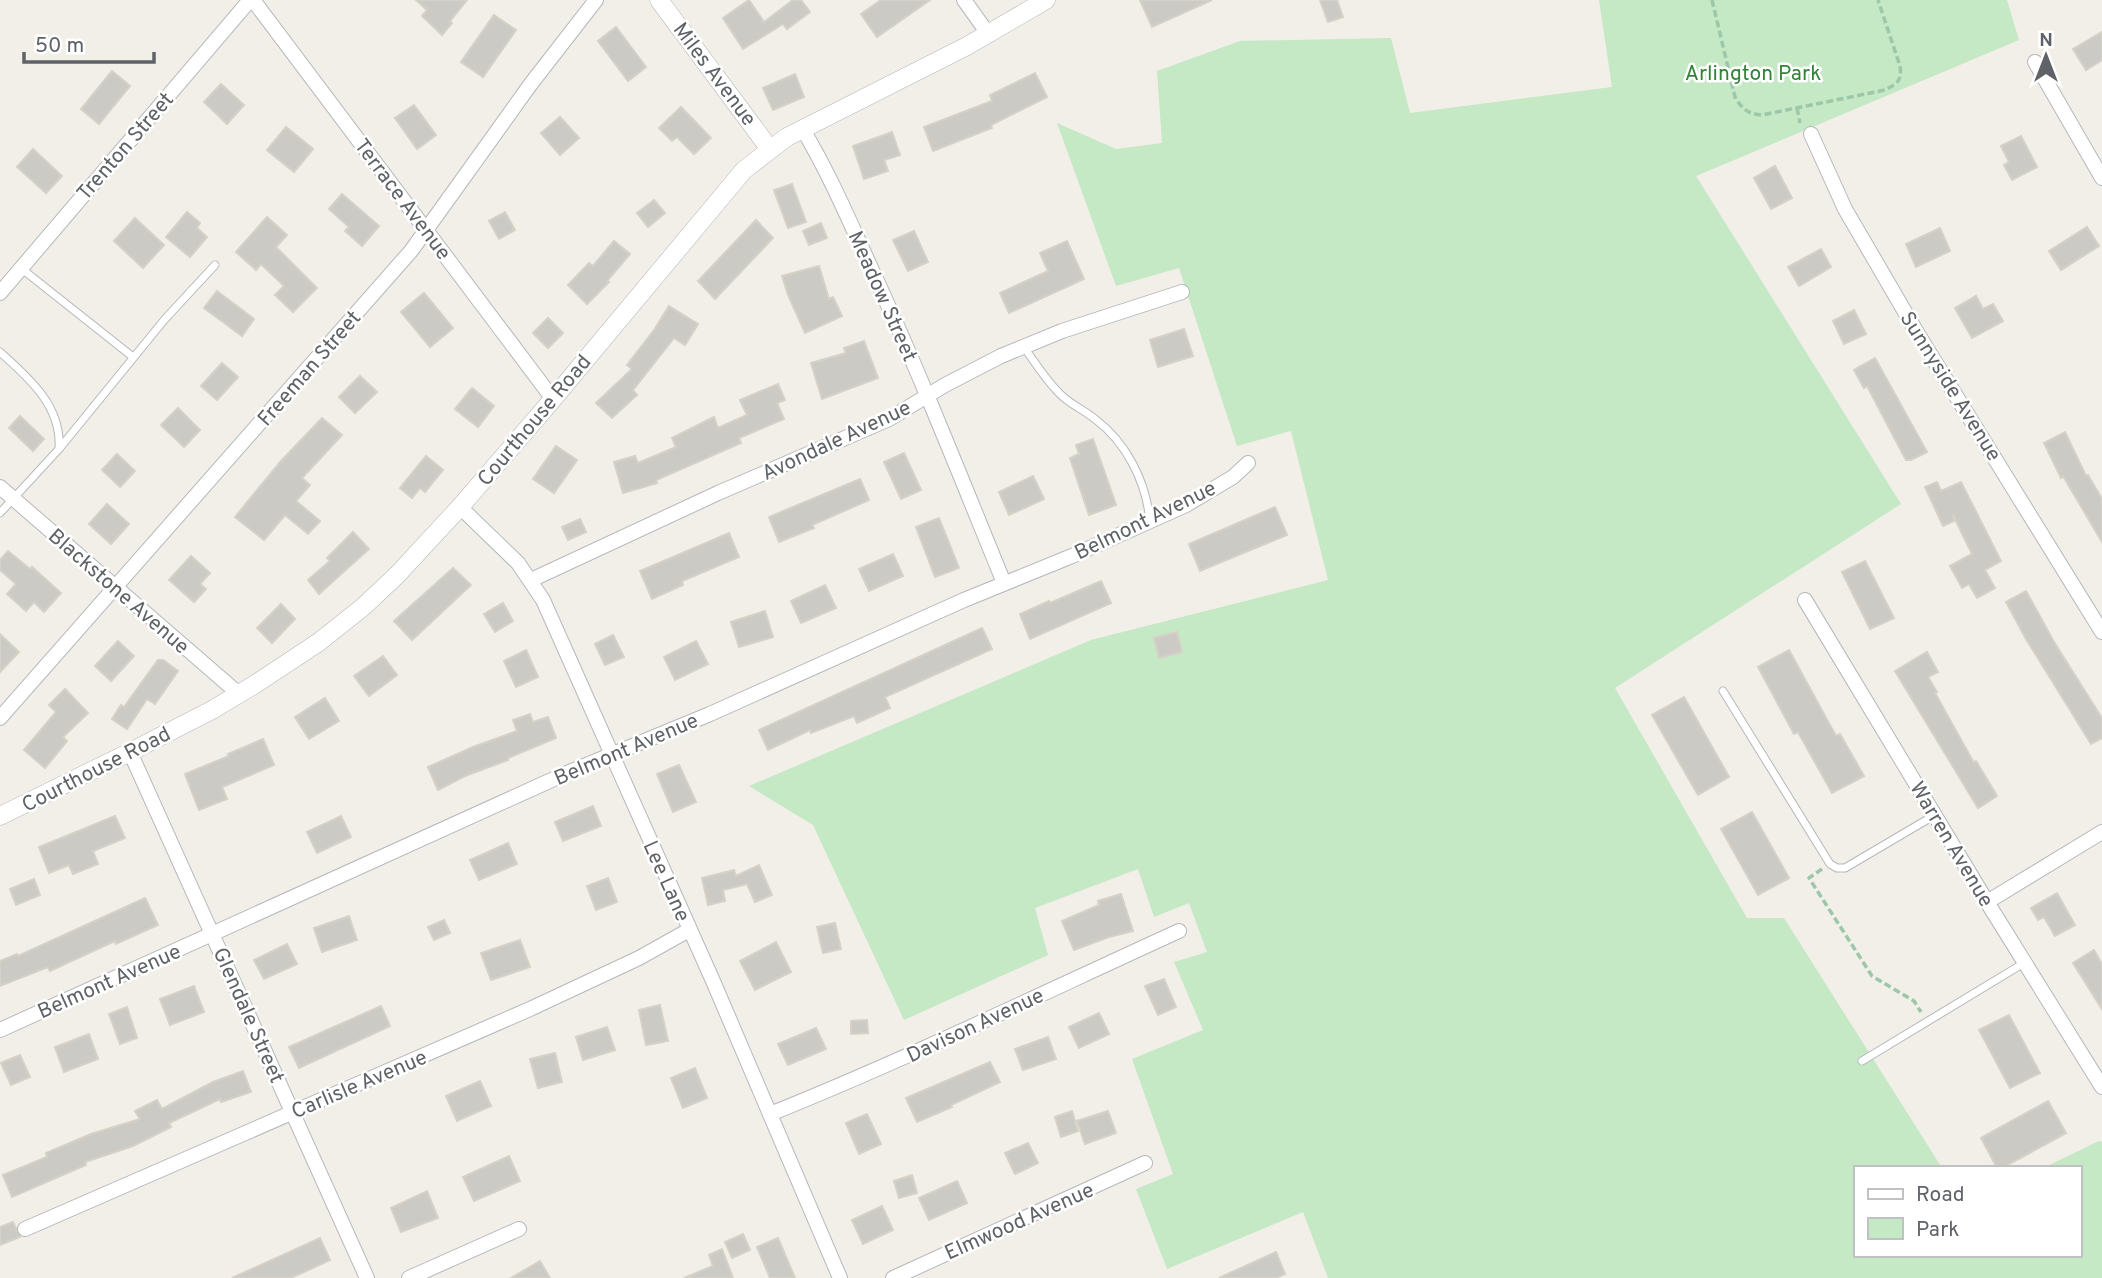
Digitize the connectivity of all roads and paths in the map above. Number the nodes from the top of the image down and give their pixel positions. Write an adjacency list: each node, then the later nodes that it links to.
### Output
1 (252, 0): 14 (street, Terrace Avenue); 16 (street, Trenton Street)
2 (596, 0): 14 (street, Freeman Street)
3 (659, 0): 12 (street, Miles Avenue)
4 (964, 0): 8 (street)
5 (1046, 0): 8 (street, Courthouse Road)
6 (1712, 0): 7 (path)
7 (1878, 0)
8 (989, 35): 10 (street, Courthouse Road)
9 (2035, 62): 13 (street)
10 (802, 128): 12 (street, Courthouse Road); 22 (street, Meadow Street)
11 (1811, 134): 35 (street, Sunnyside Avenue)
12 (769, 148): 23 (street, Courthouse Road)
13 (2102, 178)
14 (426, 230): 23 (street, Terrace Avenue); 33 (street, Freeman Street)
15 (215, 265): 21 (lane)
16 (21, 268): 18 (street, Trenton Street); 21 (lane)
17 (1182, 292): 19 (street, Avondale Avenue)
18 (0, 293)
19 (1024, 347): 22 (street, Avondale Avenue); 30 (lane)
20 (0, 352): 24 (lane)
21 (133, 357): 24 (lane)
22 (928, 396): 31 (street, Avondale Avenue); 32 (street, Meadow Street)
23 (553, 399): 28 (street, Courthouse Road)
24 (59, 449): 27 (lane)
25 (1248, 463): 30 (street, Belmont Avenue)
26 (0, 487): 27 (street, Blackstone Avenue)
27 (13, 499): 29 (lane); 33 (street, Blackstone Avenue)
28 (460, 507): 31 (street, Lee Lane); 37 (street, Courthouse Road)
29 (0, 513)
30 (1150, 521): 32 (street, Belmont Avenue)
31 (531, 580): 40 (street, Lee Lane)
32 (1004, 583): 40 (street, Belmont Avenue)
33 (115, 587): 37 (street, Blackstone Avenue); 38 (street, Freeman Street)
34 (1805, 600): 41 (street, Warren Avenue)
35 (2102, 632)
36 (1723, 691): 44 (lane)
37 (239, 694): 39 (street, Courthouse Road)
38 (0, 718)
39 (130, 752): 42 (street, Courthouse Road); 48 (street, Glendale Street)
40 (611, 754): 46 (street, Lee Lane); 48 (street, Belmont Avenue)
41 (1935, 815): 44 (lane); 45 (street, Warren Avenue)
42 (0, 816)
43 (2102, 832): 45 (street)
44 (1830, 864): 50 (path)
45 (1987, 902): 49 (street, Warren Avenue)
46 (689, 930): 54 (street, Carlisle Avenue); 55 (street, Lee Lane)
47 (1179, 931): 55 (street, Davison Avenue)
48 (212, 933): 51 (street, Belmont Avenue); 54 (street, Glendale Street)
49 (2024, 963): 50 (lane); 53 (street, Warren Avenue)
50 (1927, 1023): 52 (lane)
51 (0, 1030)
52 (1862, 1062)
53 (2102, 1087)
54 (292, 1113): 57 (street, Carlisle Avenue); 59 (street, Glendale Street)
55 (770, 1114): 61 (street, Lee Lane)
56 (1145, 1163): 62 (street, Elmwood Avenue)
57 (25, 1229)
58 (519, 1229): 60 (street)
59 (367, 1278)
60 (409, 1278)
61 (840, 1278)
62 (893, 1278)

